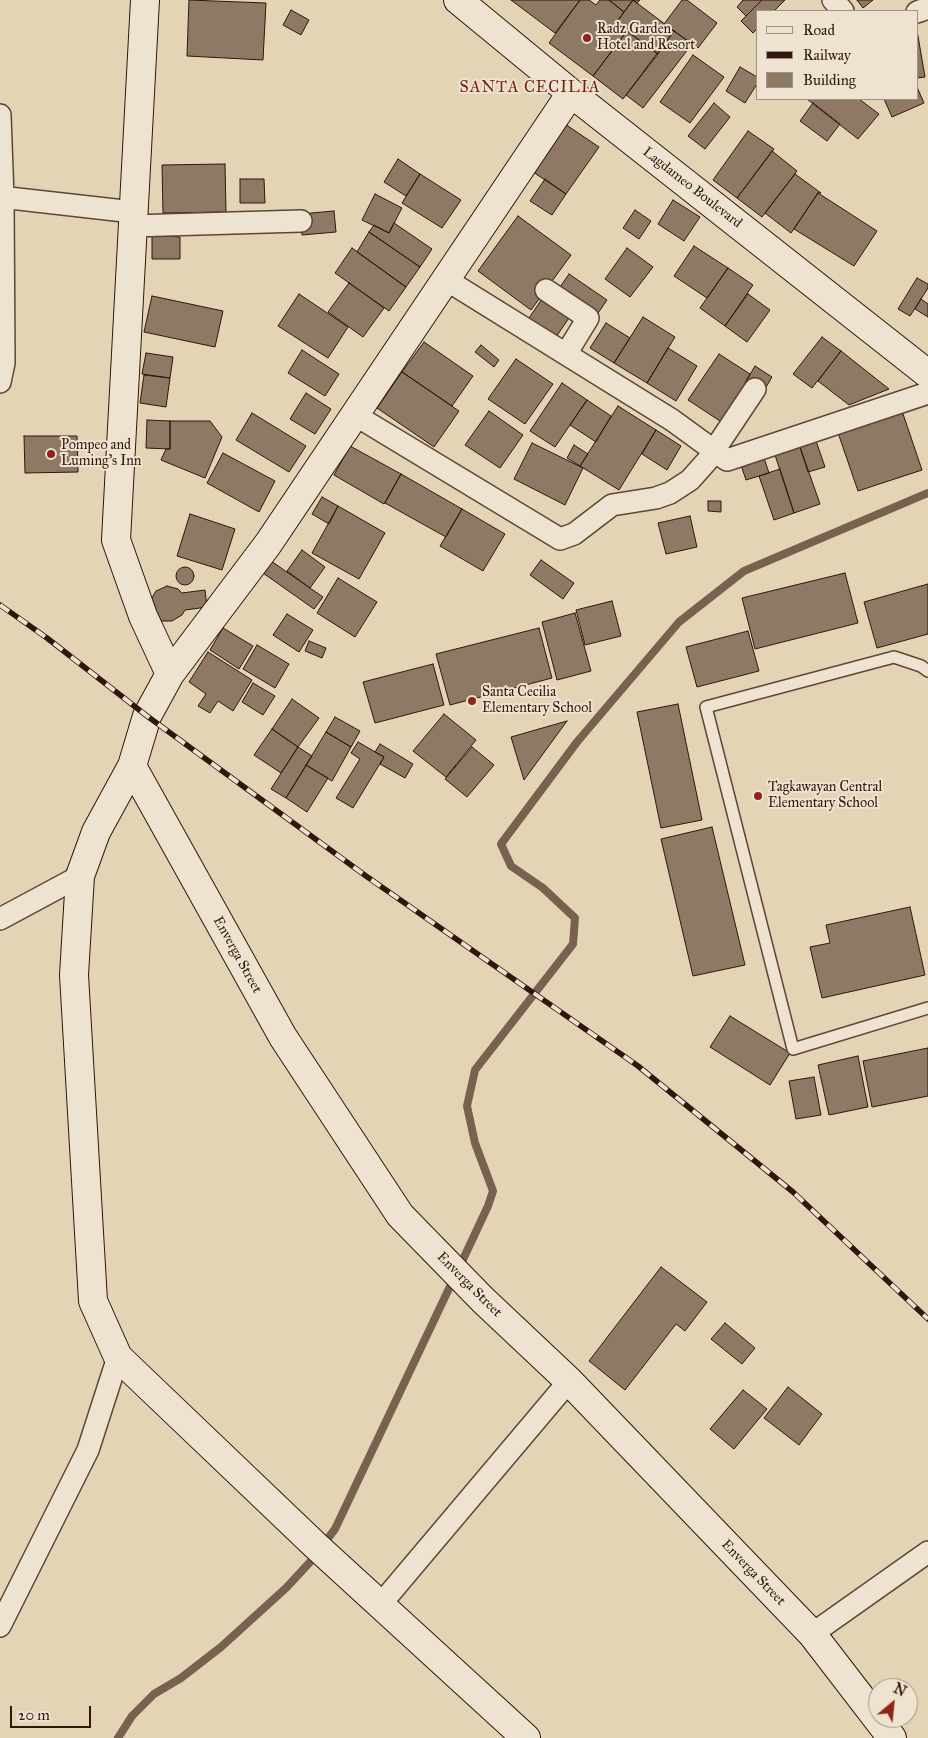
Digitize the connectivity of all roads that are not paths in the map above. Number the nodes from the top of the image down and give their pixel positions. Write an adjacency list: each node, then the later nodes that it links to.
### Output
1 (145, 0): 8 (main road)
2 (458, 0): 5 (main road, Lagdameo Boulevard)
3 (833, 0): 4 (street)
4 (842, 10)
5 (571, 93): 10 (main road); 14 (main road, Lagdameo Boulevard)
6 (0, 115): 7 (street)
7 (1, 197): 8 (street); 13 (street)
8 (133, 219): 9 (street); 20 (main road)
9 (301, 221)
10 (445, 279): 12 (street); 17 (main road)
11 (546, 290): 12 (street)
12 (566, 354): 18 (street)
13 (1, 369)
14 (928, 374)
15 (755, 389): 18 (street)
16 (928, 393): 18 (street)
17 (355, 415): 18 (street); 20 (main road)
18 (715, 452)
19 (928, 671): 24 (lane)
20 (170, 674): 21 (main road)
21 (132, 766): 22 (main road); 26 (main road, Enverga Street)
22 (80, 876): 23 (street); 25 (main road)
23 (0, 919)
24 (928, 1008)
25 (118, 1357): 28 (main road); 29 (street)
26 (569, 1381): 28 (street); 30 (main road, Enverga Street)
27 (928, 1552): 30 (street)
28 (380, 1605): 31 (main road)
29 (0, 1626)
30 (812, 1634): 32 (main road, Enverga Street)
31 (526, 1738)
32 (892, 1738)

